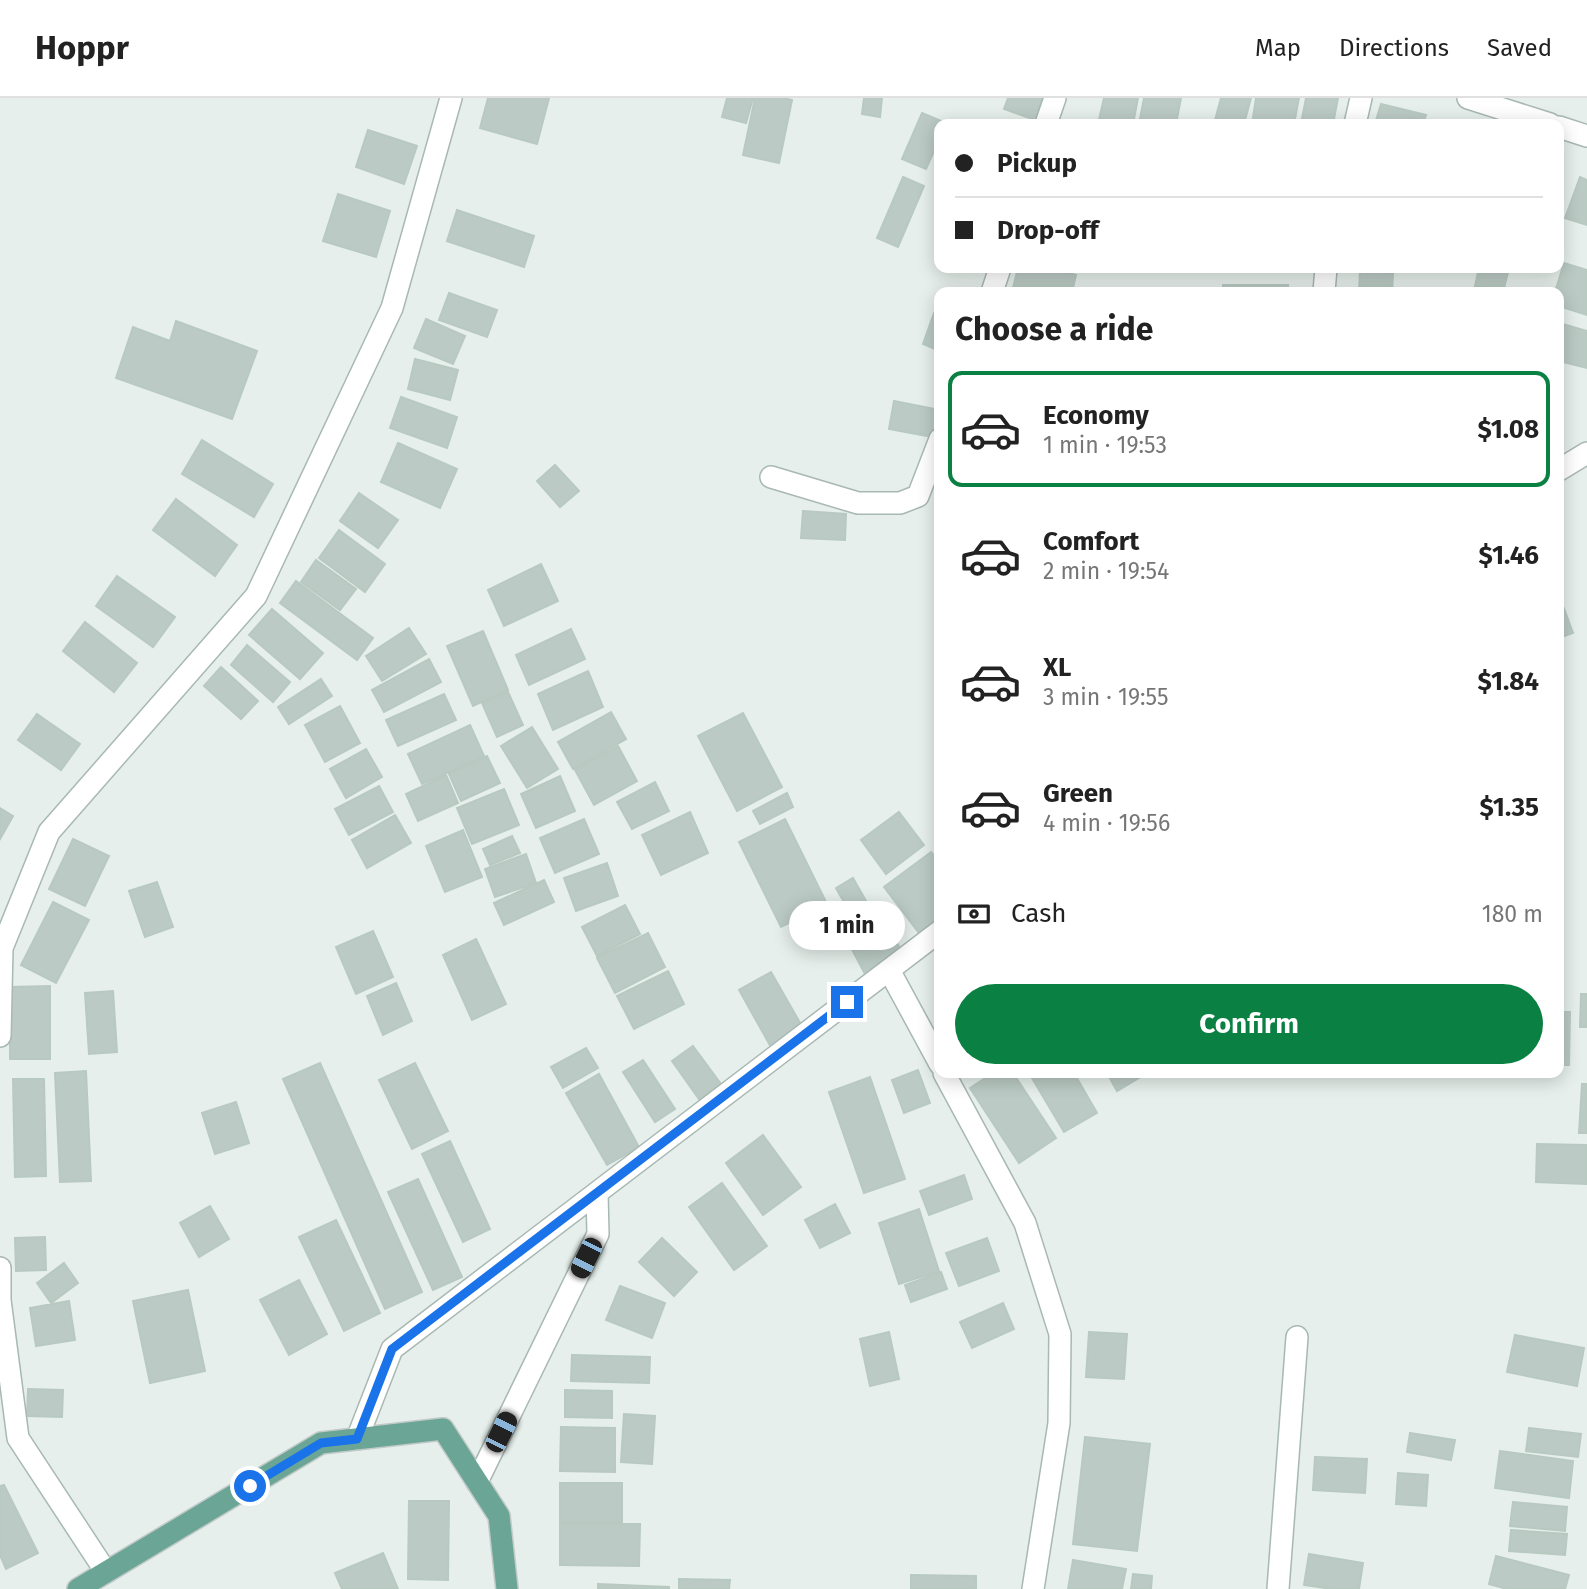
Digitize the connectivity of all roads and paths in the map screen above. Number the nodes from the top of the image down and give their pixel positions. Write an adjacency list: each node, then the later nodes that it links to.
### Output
1 (451, 98): 16 (street)
2 (1055, 98): 5 (street)
3 (1361, 98): 6 (street)
4 (1468, 98): 7 (street)
5 (1048, 119)
6 (1355, 119)
7 (1534, 119)
8 (1564, 129): 9 (street)
9 (1587, 136)
10 (1587, 453): 12 (street)
11 (934, 455): 13 (street)
12 (1564, 467)
13 (771, 477)
14 (934, 936): 15 (street)
15 (889, 970): 17 (street); 19 (street)
16 (0, 1035)
17 (934, 1053)
18 (947, 1078): 27 (street)
19 (597, 1193): 22 (street); 23 (street)
20 (0, 1268): 24 (street)
21 (1297, 1336): 28 (street)
22 (357, 1439): 23 (main road); 24 (main road)
23 (477, 1482): 26 (main road)
24 (106, 1572): 25 (main road)
25 (78, 1589)
26 (507, 1589)
27 (1033, 1589)
28 (1278, 1589)

